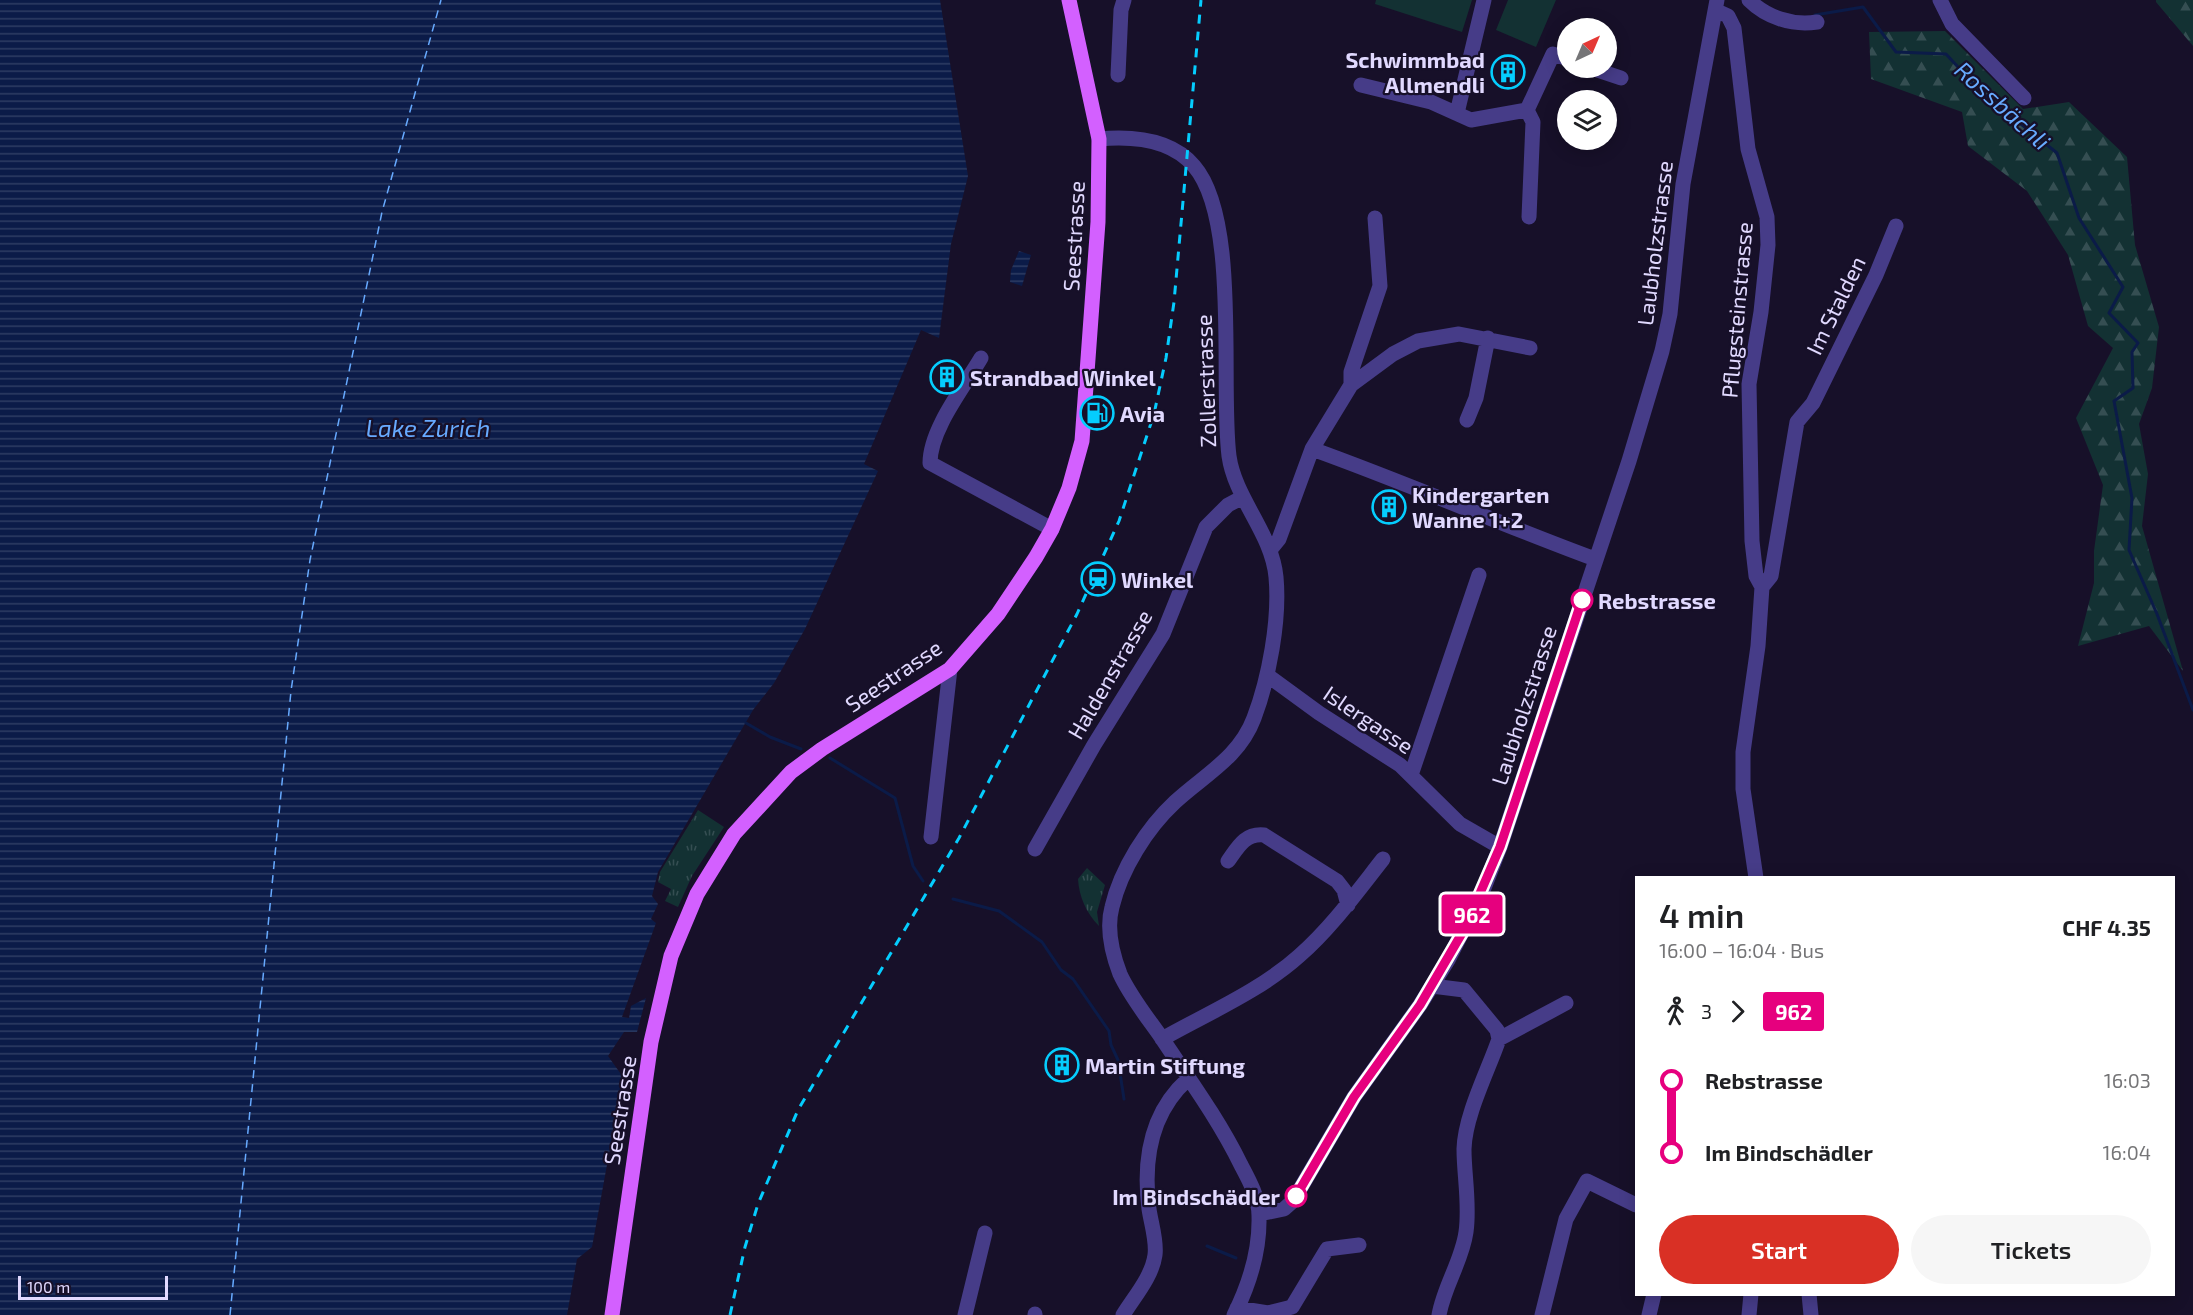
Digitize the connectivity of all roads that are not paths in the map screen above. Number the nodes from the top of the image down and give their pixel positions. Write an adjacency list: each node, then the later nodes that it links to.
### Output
1 (1069, 0): 16 (main road, Seestrasse)
2 (1124, 0): 9 (street)
3 (1484, 0): 15 (street)
4 (1749, 0): 7 (street)
5 (1940, 0): 13 (street)
6 (1717, 5): 30 (street, Laubholzstrasse); 32 (street, Pflugsteinstrasse)
7 (1817, 22)
8 (1557, 55): 14 (street)
9 (1118, 75)
10 (1617, 77): 11 (street)
11 (1621, 78)
12 (1361, 85): 15 (street)
13 (2024, 98)
14 (1527, 110): 15 (street); 17 (street)
15 (1457, 112)
16 (1099, 139): 27 (street, Zollerstrasse); 28 (main road, Seestrasse)
17 (1529, 217)
18 (1375, 218): 23 (street)
19 (1896, 226): 24 (street, Im Stalden)
20 (1488, 338): 21 (street); 23 (street); 25 (street)
21 (1530, 348)
22 (981, 358): 28 (street)
23 (1351, 385): 26 (street)
24 (1813, 403): 32 (street, Pflugsteinstrasse)
25 (1467, 420)
26 (1312, 449): 29 (street); 30 (street)
27 (1243, 497): 29 (street, Zollerstrasse); 38 (street, Haldenstrasse)
28 (1052, 529): 33 (main road, Seestrasse)
29 (1270, 550): 34 (street, Zollerstrasse)
30 (1595, 559): 37 (street, Laubholzstrasse)
31 (1479, 575): 35 (street)
32 (1762, 587): 41 (street, Pflugsteinstrasse)
33 (950, 669): 36 (street); 56 (main road, Seestrasse)
34 (1267, 675): 35 (street, Islergasse); 46 (street, Zollerstrasse)
35 (1411, 775): 37 (street, Islergasse)
36 (931, 837)
37 (1500, 847): 43 (street, Laubholzstrasse)
38 (1035, 849)
39 (1383, 859): 42 (street)
40 (1228, 861): 42 (street)
41 (1756, 876)
42 (1347, 904): 46 (street)
43 (1432, 986): 45 (street); 49 (street, Laubholzstrasse)
44 (1566, 1003): 45 (street)
45 (1499, 1038): 59 (street)
46 (1162, 1039): 47 (street, Zollerstrasse)
47 (1188, 1079): 49 (street, Zollerstrasse); 58 (street)
48 (1635, 1205): 60 (street)
49 (1259, 1214): 55 (street, Zollerstrasse)
50 (985, 1233): 57 (street)
51 (1359, 1245): 55 (street)
52 (1654, 1296): 61 (street)
53 (1751, 1296): 62 (street)
54 (1809, 1296): 63 (street)
55 (1235, 1312)
56 (612, 1315)
57 (965, 1315)
58 (1123, 1315)
59 (1439, 1315)
60 (1542, 1315)
61 (1649, 1315)
62 (1749, 1315)
63 (1811, 1315)

